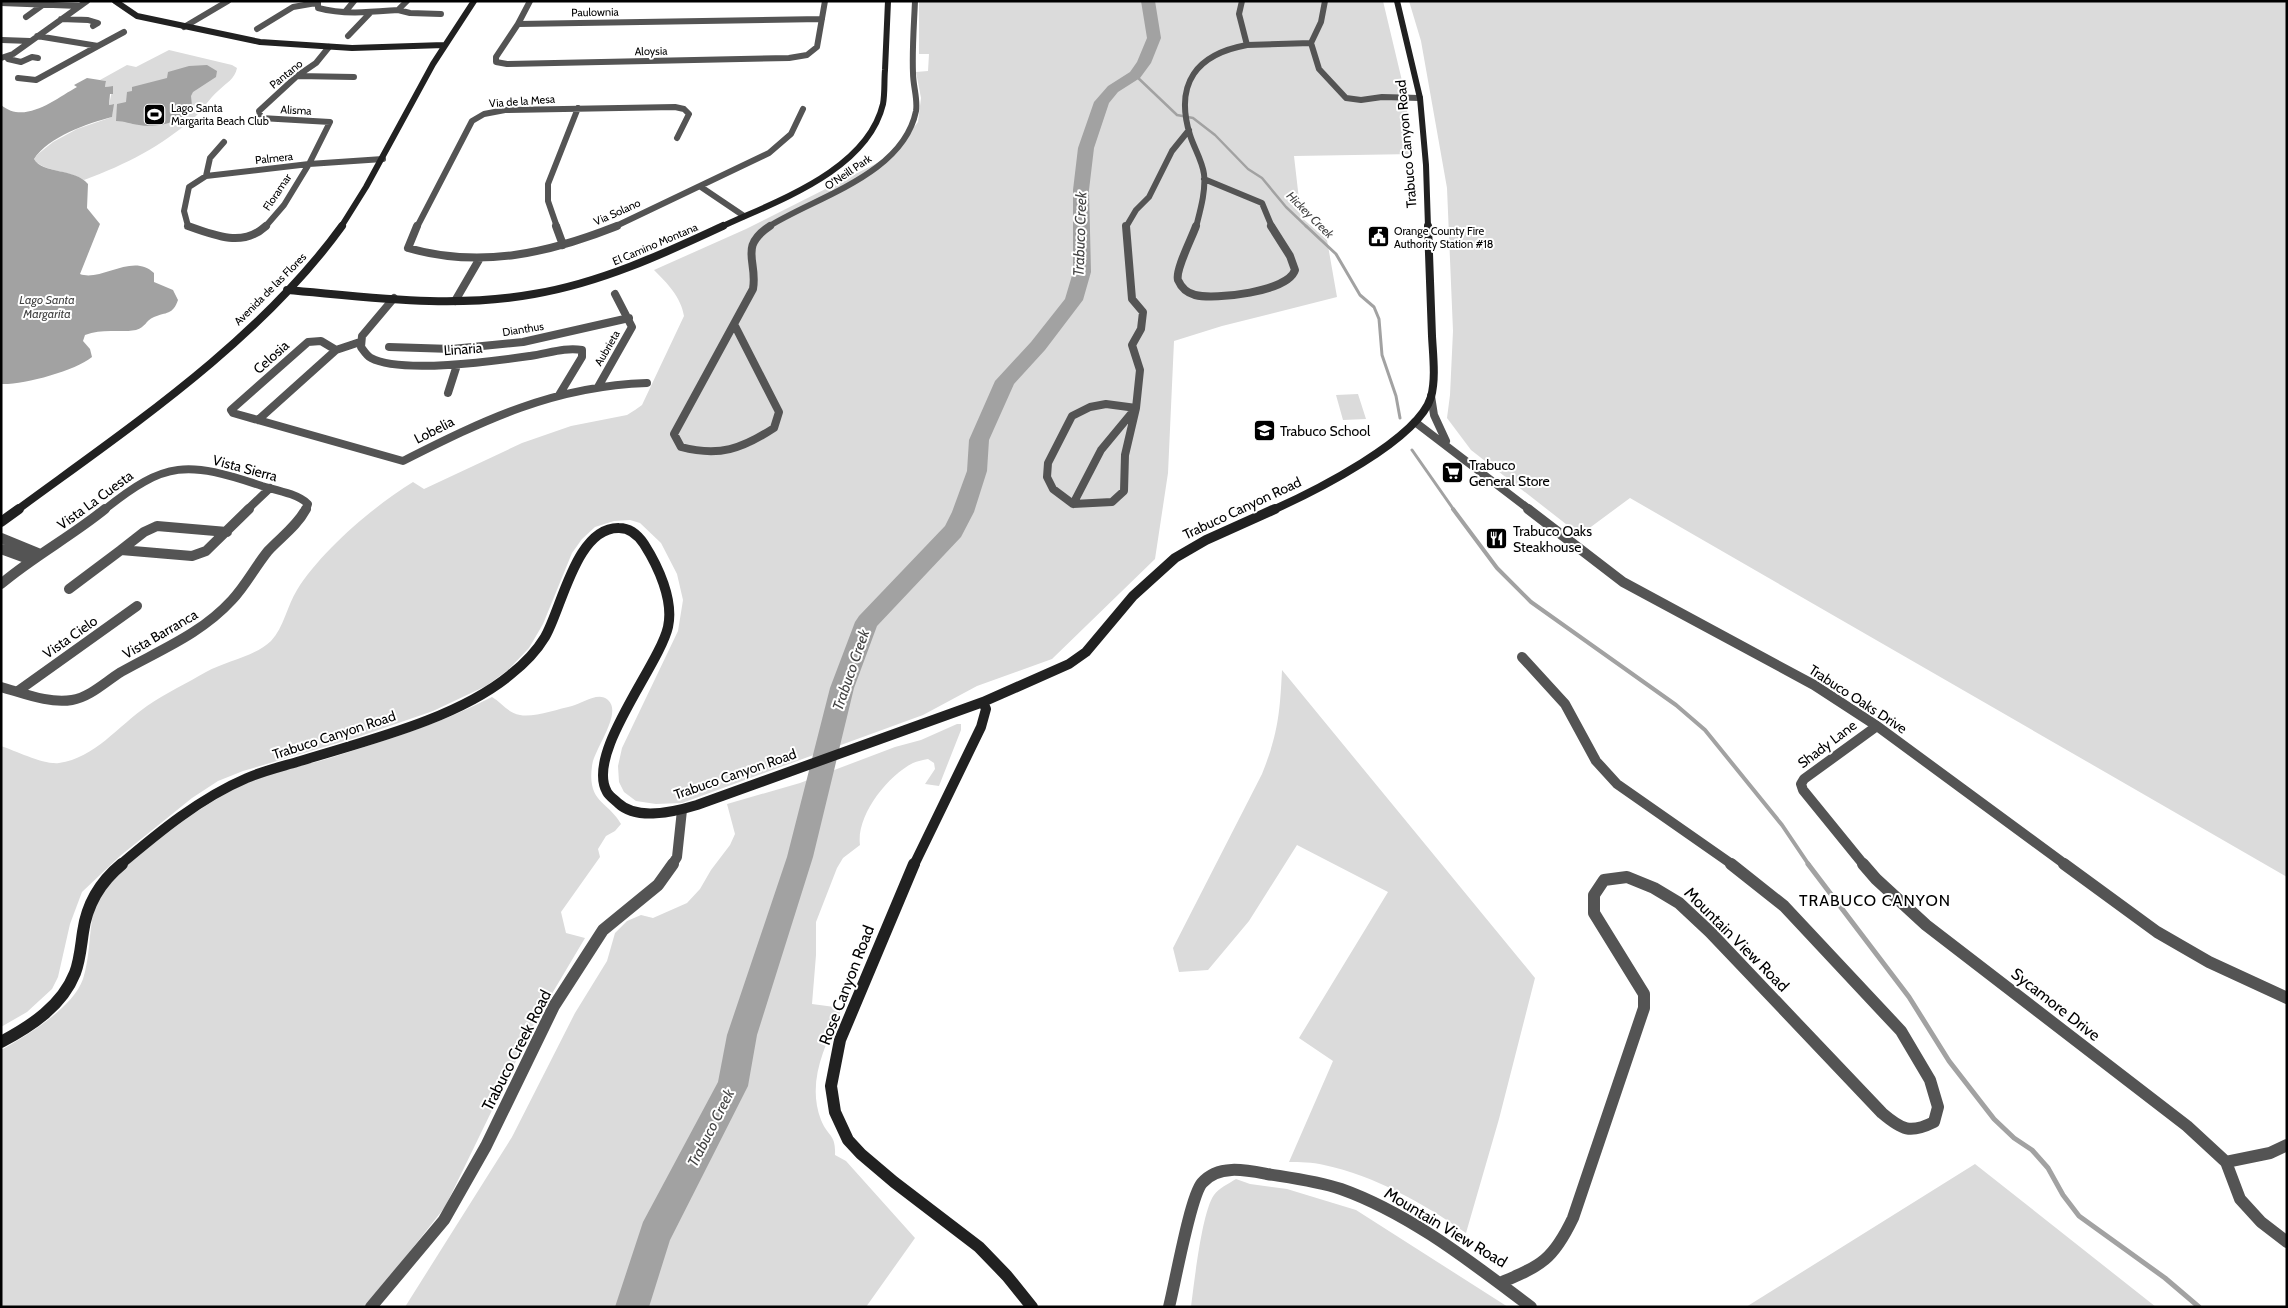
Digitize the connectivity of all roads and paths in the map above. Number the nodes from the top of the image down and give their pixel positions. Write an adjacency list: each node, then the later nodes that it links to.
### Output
1 (87, 1): 18 (street)
2 (115, 1): 28 (main road)
3 (228, 1): 28 (street)
4 (354, 1): 20 (street)
5 (407, 1): 19 (street)
6 (474, 1): 36 (main road, Avenida de las Flores)
7 (530, 1): 26 (street)
8 (825, 1): 25 (street)
9 (888, 1): 58 (main road, El Camino Montana)
10 (915, 1): 67 (street, O'Neill Park)
11 (1242, 1): 37 (street)
12 (1325, 1): 35 (street)
13 (1396, 1): 45 (main road, Trabuco Canyon Road)
14 (22, 2): 16 (street); 17 (street)
15 (317, 2): 20 (street); 29 (street)
16 (1, 3)
17 (44, 4): 18 (street); 23 (street)
18 (79, 6): 24 (street)
19 (398, 10): 21 (street); 22 (street)
20 (345, 12): 21 (street)
21 (370, 12): 32 (street)
22 (442, 14)
23 (26, 18)
24 (61, 19): 27 (street); 31 (street)
25 (822, 19): 26 (street, Paulownia); 26 (street, Aloysia)
26 (518, 24)
27 (93, 26)
28 (184, 27): 39 (main road)
29 (257, 29)
30 (124, 32): 38 (street)
31 (37, 36): 34 (street); 38 (street)
32 (348, 36)
33 (2, 40): 34 (street)
34 (30, 41): 40 (street)
35 (1310, 42): 37 (street); 45 (street)
36 (444, 45): 39 (main road); 53 (main road, Avenida de las Flores)
37 (1247, 45): 50 (street)
38 (98, 46): 44 (street)
39 (329, 47): 42 (street, Pantano)
40 (4, 57): 41 (street)
41 (38, 58)
42 (297, 76): 43 (street); 48 (street, Pantano)
43 (354, 77)
44 (18, 78)
45 (1420, 98): 77 (main road, Trabuco Canyon Road)
46 (578, 108): 51 (street, Via de la Mesa); 59 (street); 60 (street, Via de la Mesa)
47 (803, 109): 57 (street, Via Solano)
48 (261, 118): 49 (street, Alisma)
49 (330, 122): 54 (street, Floramar)
50 (1189, 130): 56 (street); 78 (street)
51 (677, 138)
52 (224, 142): 55 (street)
53 (384, 159): 54 (street, Palmera); 62 (main road, Avenida de las Flores)
54 (307, 164): 55 (street, Palmera); 55 (street, Floramar)
55 (206, 176)
56 (1204, 179): 56 (street)
57 (701, 187): 58 (street); 59 (street, Via Solano)
58 (744, 216): 65 (main road, El Camino Montana)
59 (563, 245): 61 (street, Via Solano)
60 (408, 248): 61 (street, Via Solano)
61 (480, 258): 65 (street)
62 (287, 290): 64 (main road, El Camino Montana); 87 (main road, Avenida de las Flores)
63 (615, 294): 66 (street, Aubrieta)
64 (394, 298): 65 (main road, El Camino Montana); 68 (street)
65 (455, 302)
66 (629, 318): 70 (street, Dianthus); 74 (street, Aubrieta)
67 (734, 324): 67 (street, O'Neill Park)
68 (360, 342): 71 (street); 72 (street, Linaria)
69 (389, 347): 70 (street, Dianthus)
70 (466, 348): 72 (street)
71 (336, 350): 79 (street, Celosia); 80 (street)
72 (460, 365): 75 (street); 76 (street, Linaria)
73 (647, 383): 74 (street, Lobelia)
74 (598, 387): 76 (street, Lobelia)
75 (448, 393)
76 (559, 394): 80 (street, Lobelia)
77 (1431, 396): 81 (main road, Trabuco Canyon Road); 82 (street)
78 (1136, 408): 85 (street); 85 (street); 85 (street)
79 (233, 413): 80 (street, Lobelia)
80 (258, 420)
81 (1415, 422): 82 (street, Trabuco Oaks Drive); 100 (main road, Trabuco Canyon Road)
82 (1451, 448): 101 (street, Trabuco Oaks Drive)
83 (167, 470): 84 (street, Vista Sierra); 92 (street, Vista La Cuesta)
84 (270, 488): 86 (street, Vista Sierra); 88 (street)
85 (1073, 504)
86 (307, 510): 99 (street, Vista Barranca)
87 (1, 522)
88 (227, 532): 91 (street); 91 (street)
89 (1, 538): 92 (street)
90 (1, 549): 93 (street)
91 (121, 550): 95 (street)
92 (40, 554): 93 (street, Vista La Cuesta)
93 (31, 560): 94 (street, Vista La Cuesta)
94 (1, 584)
95 (69, 589)
96 (137, 606): 99 (street, Vista Cielo)
97 (1522, 657): 109 (street, Mountain View Road)
98 (1, 687): 99 (street)
99 (18, 691)
100 (983, 702): 103 (main road, Trabuco Canyon Road); 111 (main road, Rose Canyon Road)
101 (1877, 726): 102 (street, Shady Lane); 104 (street, Trabuco Oaks Drive)
102 (1803, 790): 107 (street, Sycamore Drive)
103 (682, 810): 105 (main road, Trabuco Canyon Road); 110 (street, Trabuco Creek Road)
104 (2287, 998)
105 (1, 1042)
106 (2287, 1145): 107 (street)
107 (2226, 1162): 108 (street, Sycamore Drive)
108 (2287, 1242)
109 (1500, 1283): 112 (street, Mountain View Road); 113 (street)
110 (370, 1307)
111 (1032, 1307)
112 (1169, 1307)
113 (1531, 1307)

